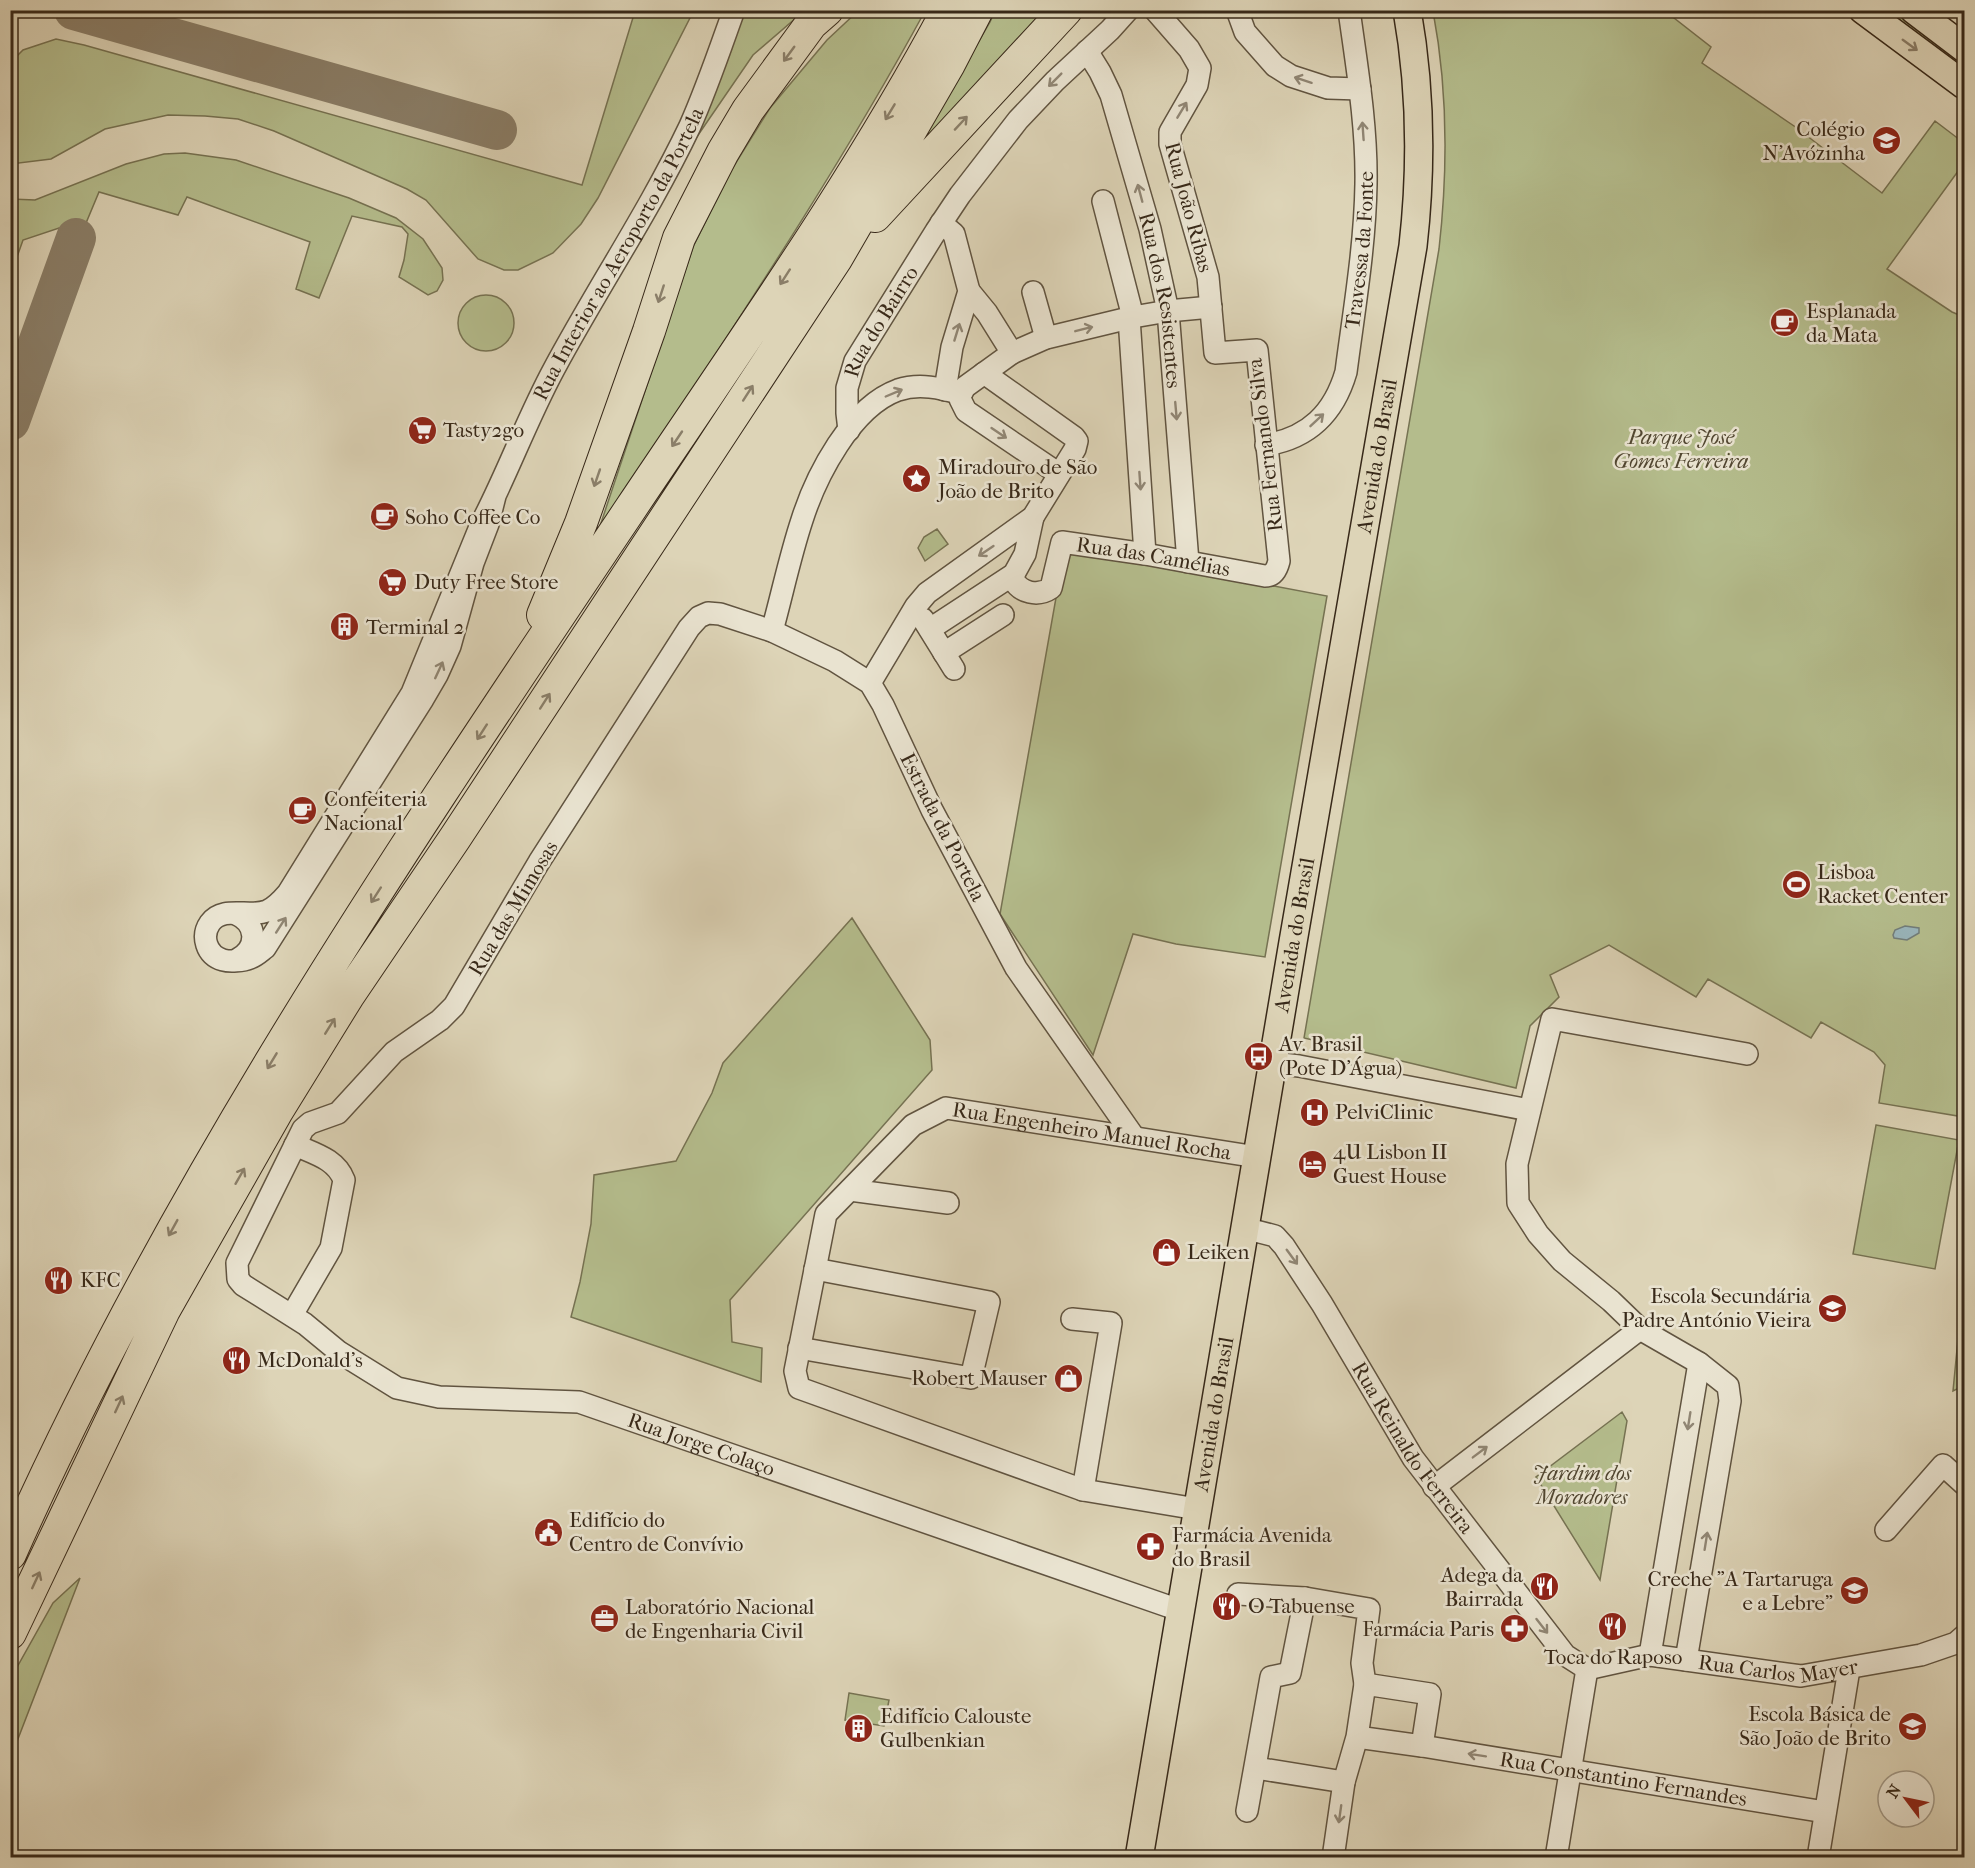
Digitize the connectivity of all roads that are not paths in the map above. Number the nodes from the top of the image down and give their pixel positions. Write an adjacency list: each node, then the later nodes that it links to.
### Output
1 (734, 10): 33 (street, Rua Interior ao Aeroporto da Portela)
2 (827, 10): 44 (highway, one-way to 44)
3 (948, 10): 44 (highway, one-way to 44)
4 (977, 10): 19 (highway)
5 (1066, 10): 19 (highway, one-way to 5)
6 (1128, 10): 14 (street, Rua do Bairro)
7 (1155, 10): 22 (street, Rua João Ribas, one-way to 7)
8 (1238, 10): 16 (street, one-way to 8)
9 (1349, 10): 16 (street, Travessa da Fonte)
10 (1407, 10): 49 (main road, Avenida do Brasil)
11 (1863, 10): 15 (main road, one-way to 15)
12 (1914, 10): 13 (main road)
13 (1965, 48)
14 (1087, 51): 18 (street, Rua do Bairro, one-way to 18); 23 (street, Rua dos Resistentes, one-way to 14)
15 (1965, 85)
16 (1360, 89): 31 (street, Travessa da Fonte, one-way to 16)
17 (1103, 201): 24 (street)
18 (940, 223): 20 (street); 30 (street, Rua do Bairro)
19 (836, 259): 73 (highway, one-way to 19)
20 (969, 291): 26 (street); 29 (street, one-way to 20)
21 (1033, 292): 25 (street)
22 (1211, 307): 23 (street); 27 (street, Rua João Ribas)
23 (1168, 311): 24 (street); 36 (street, Rua dos Resistentes, one-way to 36)
24 (1131, 318): 25 (street, one-way to 24); 35 (street, one-way to 35)
25 (1046, 338): 26 (street)
26 (1012, 352): 28 (street)
27 (1215, 353): 31 (street, Rua Fernando Silva)
28 (984, 373): 29 (street); 32 (street)
29 (953, 392): 30 (street, Rua do Bairro, one-way to 29); 32 (street, one-way to 32)
30 (849, 430): 43 (street, Rua do Bairro)
31 (1266, 446): 38 (street, Rua Fernando Silva)
32 (1059, 474): 34 (street)
33 (495, 496): 46 (street); 47 (street, one-way to 33)
34 (1033, 518): 37 (street); 39 (street, one-way to 39)
35 (1145, 554): 36 (street, Rua das Camélias); 37 (street, Rua das Camélias)
36 (1188, 562): 38 (street, Rua das Camélias)
37 (1014, 573): 42 (street)
38 (1269, 576)
39 (916, 606): 42 (street); 45 (street)
40 (1003, 615): 42 (street)
41 (689, 628): 43 (street, Estrada da Portela); 52 (street, Rua das Mimosas)
42 (930, 629)
43 (772, 631): 45 (street, Estrada da Portela)
44 (514, 683): 69 (highway, one-way to 69)
45 (870, 683): 51 (street, Estrada da Portela)
46 (236, 914): 47 (street); 47 (street)
47 (238, 959)
48 (1747, 1054): 50 (street)
49 (1273, 1063): 50 (street); 53 (main road, Avenida do Brasil)
50 (1529, 1110): 61 (street)
51 (1134, 1137): 53 (street, Rua Engenheiro Manuel Rocha); 54 (street, Rua Engenheiro Manuel Rocha)
52 (295, 1145): 58 (street, Rua das Mimosas); 59 (street)
53 (1257, 1157): 56 (main road, Avenida do Brasil)
54 (850, 1190): 55 (street); 57 (street, Rua Engenheiro Manuel Rocha)
55 (948, 1203)
56 (1244, 1228): 65 (street, Rua Reinaldo Ferreira, one-way to 65); 67 (main road, Avenida do Brasil)
57 (815, 1269): 62 (street, Rua Engenheiro Manuel Rocha); 62 (street)
58 (238, 1279): 59 (street, Rua Jorge Colaço)
59 (292, 1315): 72 (street, Rua Jorge Colaço)
60 (1072, 1319): 66 (street)
61 (1640, 1329): 63 (street); 65 (street, one-way to 61)
62 (799, 1348): 66 (street, Rua Engenheiro Manuel Rocha)
63 (1699, 1363): 75 (street, one-way to 75); 76 (street, one-way to 63)
64 (1965, 1484): 68 (street)
65 (1434, 1487): 78 (street, Rua Reinaldo Ferreira, one-way to 78)
66 (1083, 1490): 67 (street, Rua Engenheiro Manuel Rocha)
67 (1197, 1509): 72 (main road, Avenida do Brasil)
68 (1886, 1530)
69 (10, 1554)
70 (1238, 1594): 71 (street)
71 (1305, 1598): 79 (street); 82 (street)
72 (1179, 1610): 87 (main road, Avenida do Brasil)
73 (10, 1633)
74 (1965, 1636): 77 (street, Rua Carlos Mayer)
75 (1650, 1655): 76 (street, Rua Carlos Mayer); 78 (street, Rua Carlos Mayer)
76 (1686, 1660): 77 (street, Rua Carlos Mayer)
77 (1849, 1668): 86 (street)
78 (1587, 1669): 83 (street)
79 (1365, 1684): 80 (street); 81 (street)
80 (1357, 1737): 81 (street, Rua Constantino Fernandes); 84 (street)
81 (1422, 1746): 83 (street, Rua Constantino Fernandes, one-way to 81)
82 (1256, 1768): 84 (street); 85 (street)
83 (1571, 1770): 86 (street, Rua Constantino Fernandes); 89 (street)
84 (1344, 1782): 88 (street, one-way to 88)
85 (1247, 1811)
86 (1825, 1812): 90 (street)
87 (1138, 1857)
88 (1333, 1857)
89 (1557, 1857)
90 (1818, 1857)

